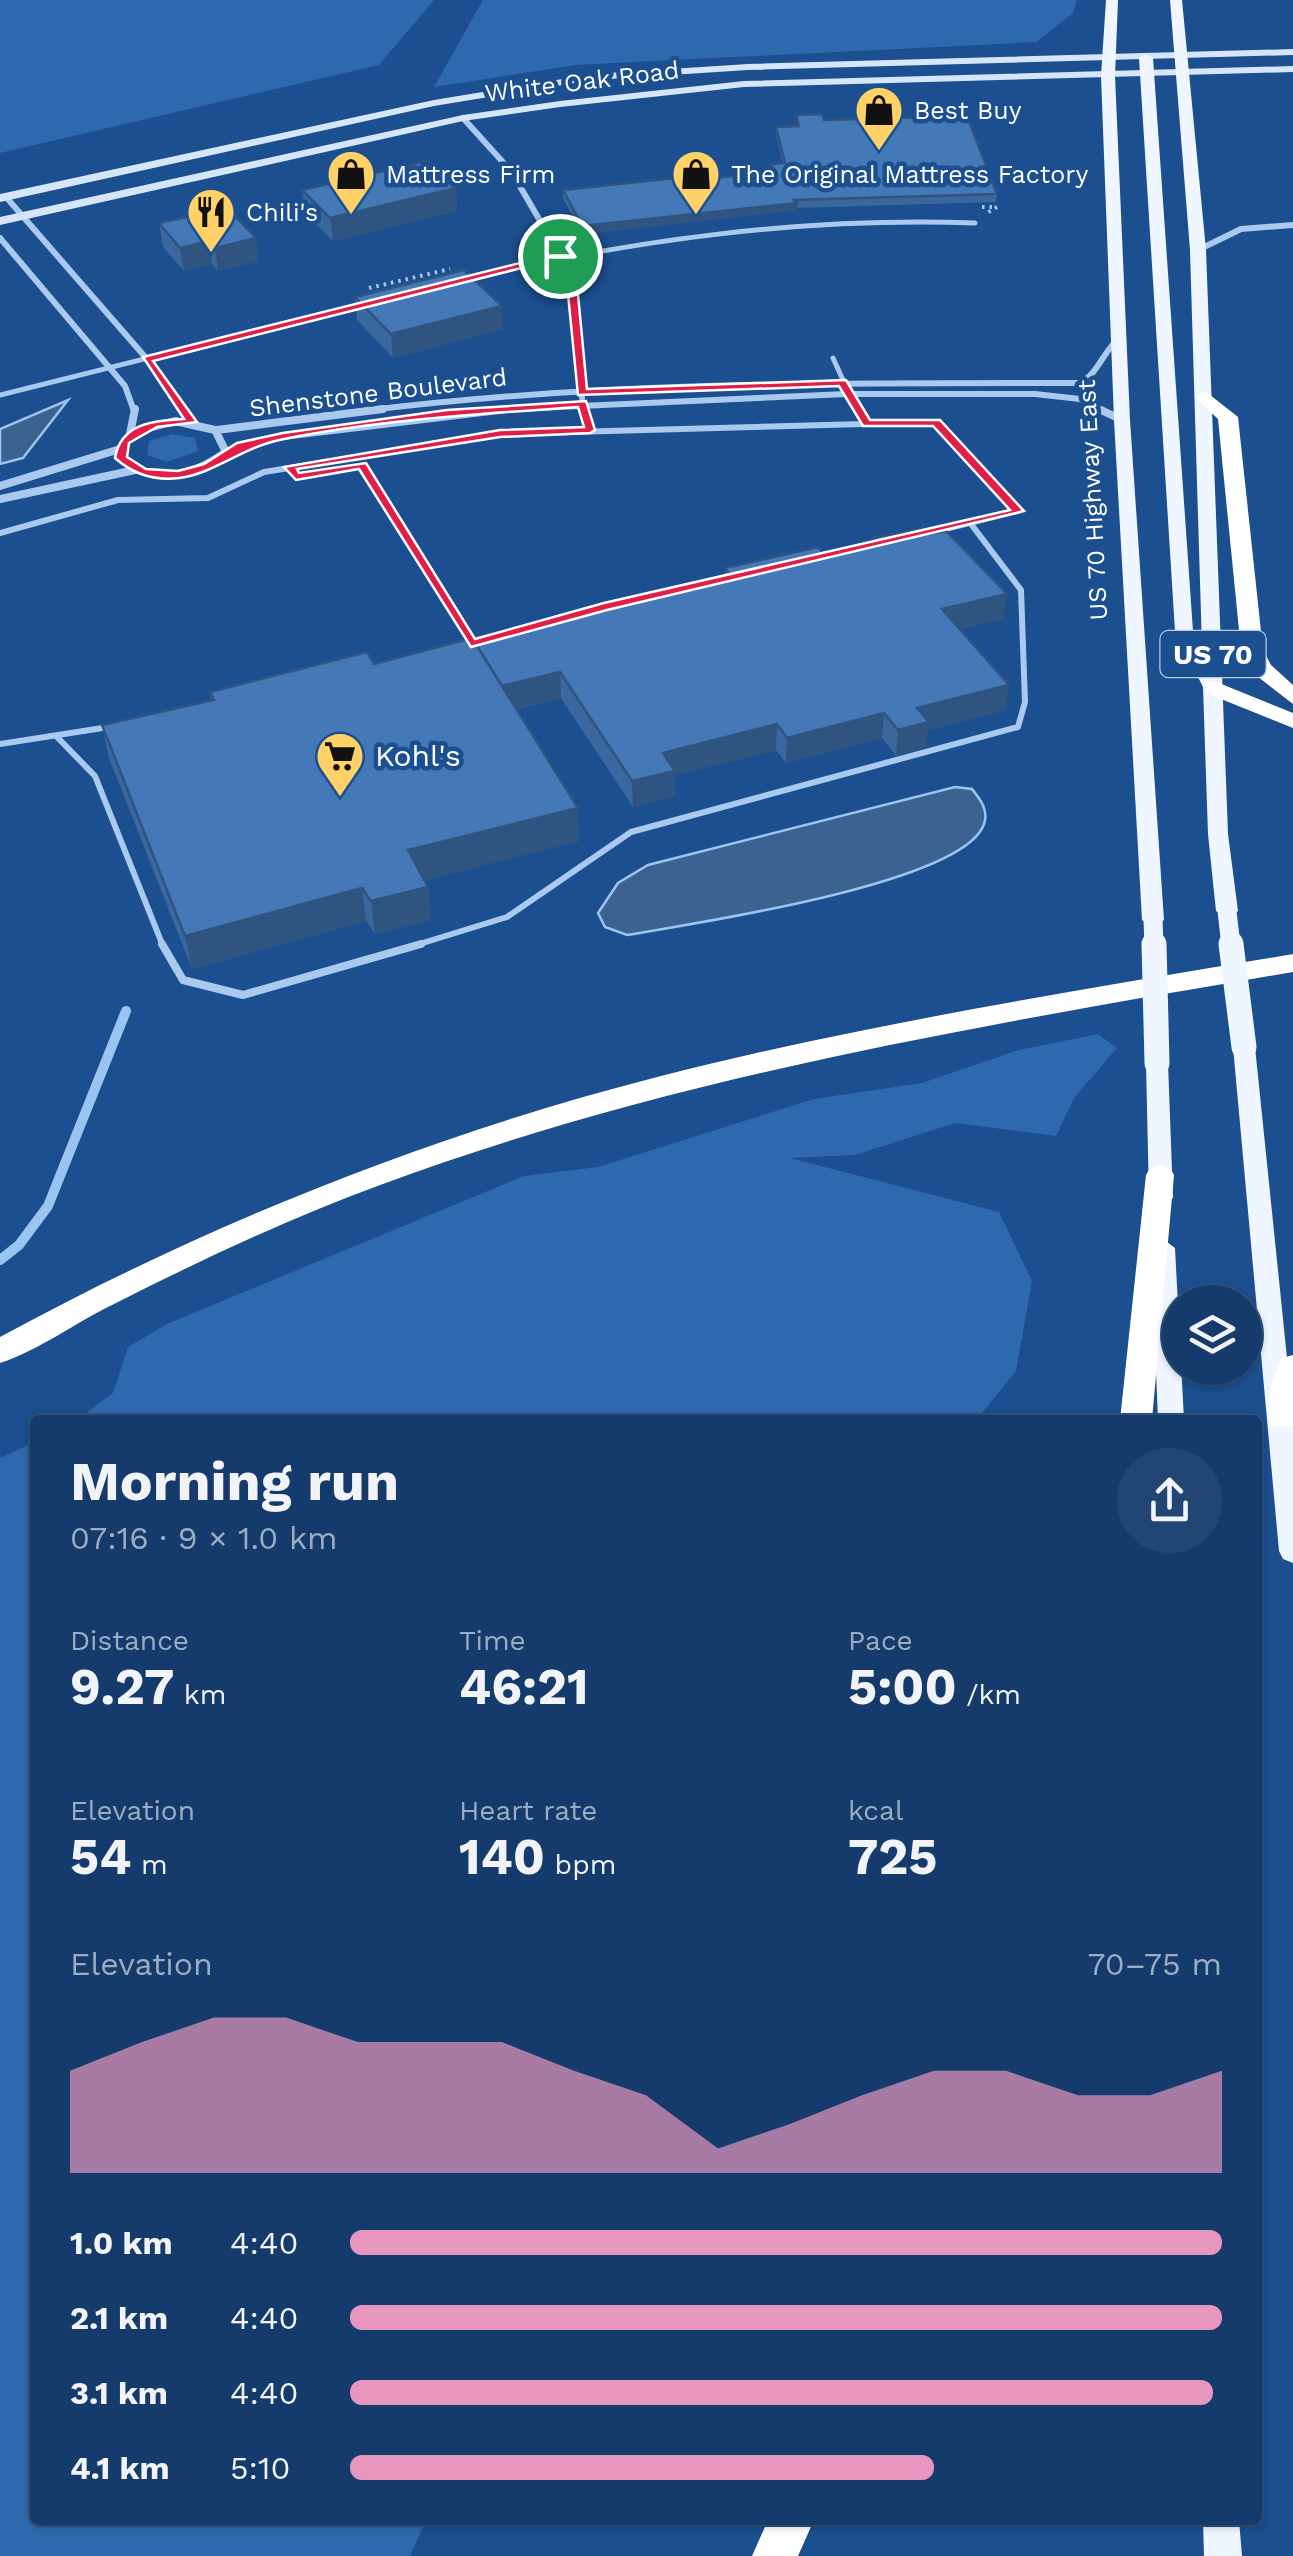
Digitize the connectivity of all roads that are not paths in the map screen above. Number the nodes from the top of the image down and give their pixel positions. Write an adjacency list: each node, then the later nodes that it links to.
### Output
1 (1112, 0): 6 (main road, US 70 Highway East / US 70)
2 (1176, 0): 4 (main road, US 70)
3 (1293, 52): 4 (main road, White Oak Road)
4 (1179, 56): 5 (main road, White Oak Road); 8 (main road, US 70)
5 (1147, 66): 6 (main road, White Oak Road); 8 (main road, White Oak Road); 48 (main road)
6 (1108, 68): 9 (main road, White Oak Road); 10 (main road, White Oak Road); 20 (main road, US 70 Highway East / US 70)
7 (1293, 69): 8 (main road, White Oak Road)
8 (1181, 73): 16 (main road, US 70)
9 (463, 118): 11 (main road, White Oak Road); 17 (street)
10 (3, 198): 11 (street)
11 (21, 216): 12 (main road, White Oak Road); 22 (street)
12 (0, 221)
13 (975, 223): 17 (lane)
14 (1293, 225): 16 (street)
15 (0, 238): 23 (street)
16 (1198, 250): 28 (main road, US 70)
17 (560, 256): 18 (lane); 25 (street)
18 (460, 280)
19 (365, 304): 22 (lane)
20 (1120, 336): 24 (street, Shenstone Boulevard); 30 (main road, US 70 Highway East / US 70)
21 (833, 358): 24 (lane)
22 (147, 359): 23 (lane); 31 (street)
23 (108, 368): 27 (lane); 35 (street)
24 (842, 382): 25 (street, Shenstone Boulevard); 26 (lane)
25 (582, 392): 29 (street); 33 (street, Shenstone Boulevard)
26 (846, 394): 29 (street, Shenstone Boulevard); 30 (street, Shenstone Boulevard); 32 (lane)
27 (0, 395)
28 (1205, 397): 48 (main road, US 70); 49 (highway)
29 (582, 404): 34 (lane); 37 (street, Shenstone Boulevard)
30 (1122, 420): 55 (main road, US 70 Highway East / US 70, bridge)
31 (192, 422): 33 (street); 35 (street)
32 (866, 424): 34 (lane); 41 (lane)
33 (217, 430): 37 (street)
34 (590, 430): 42 (lane)
35 (130, 435): 36 (street)
36 (120, 450): 38 (street); 39 (street)
37 (226, 452): 38 (street, Shenstone Boulevard)
38 (135, 470): 40 (street)
39 (0, 486)
40 (0, 499)
41 (971, 524): 43 (lane); 52 (lane)
42 (0, 533)
43 (917, 536)
44 (886, 543): 45 (lane)
45 (805, 562)
46 (735, 577): 47 (lane)
47 (559, 619)
48 (1214, 688): 50 (highway); 60 (main road, US 70, bridge)
49 (1293, 697)
50 (1293, 721)
51 (114, 726): 52 (lane)
52 (58, 738): 53 (lane)
53 (0, 744)
54 (1293, 963): 56 (highway)
55 (1160, 1175): 58 (highway); 59 (main road, US 70)
56 (0, 1351)
57 (1293, 1367): 60 (highway)
58 (1136, 1415)
59 (1171, 1415)
60 (1283, 1418): 61 (main road, US 70)
61 (1293, 1551)
62 (790, 2525): 64 (highway)
63 (1221, 2525): 65 (main road)
64 (774, 2556)
65 (1223, 2556)

